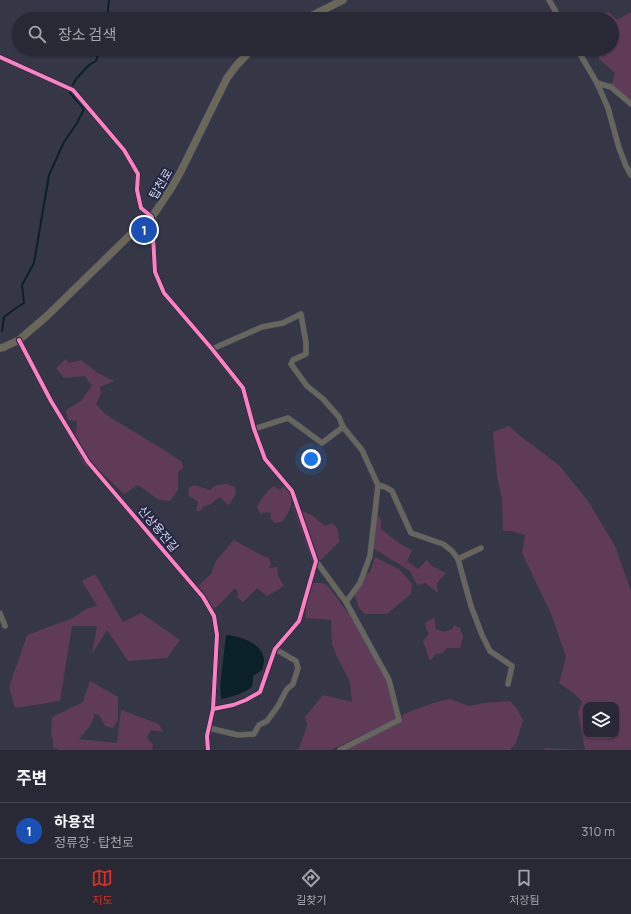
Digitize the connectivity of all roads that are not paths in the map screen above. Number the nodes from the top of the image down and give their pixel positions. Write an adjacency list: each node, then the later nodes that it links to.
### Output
1 (343, 0): 3 (main road)
2 (549, 0): 4 (street)
3 (319, 12)
4 (556, 12)
5 (245, 56): 11 (main road, 탑천로)
6 (581, 56): 8 (street)
7 (0, 57): 11 (street)
8 (597, 83): 9 (street); 10 (street)
9 (631, 104)
10 (631, 175)
11 (152, 217): 12 (main road, 탑천로); 14 (street)
12 (19, 340): 13 (main road, 탑천로); 26 (street, 신상용전길)
13 (0, 348)
14 (212, 349): 15 (street); 16 (street)
15 (343, 428): 16 (street); 17 (street)
16 (254, 429): 20 (street)
17 (378, 485): 19 (street); 21 (street)
18 (481, 548): 19 (street)
19 (458, 559): 25 (street)
20 (316, 561): 21 (street); 24 (street)
21 (346, 602): 29 (street)
22 (0, 613): 23 (street)
23 (5, 626)
24 (275, 649): 26 (street); 27 (street)
25 (508, 684)
26 (213, 709): 27 (street, 신상용전길)
27 (209, 728): 28 (street, 신상용전길)
28 (208, 750)
29 (340, 750)

